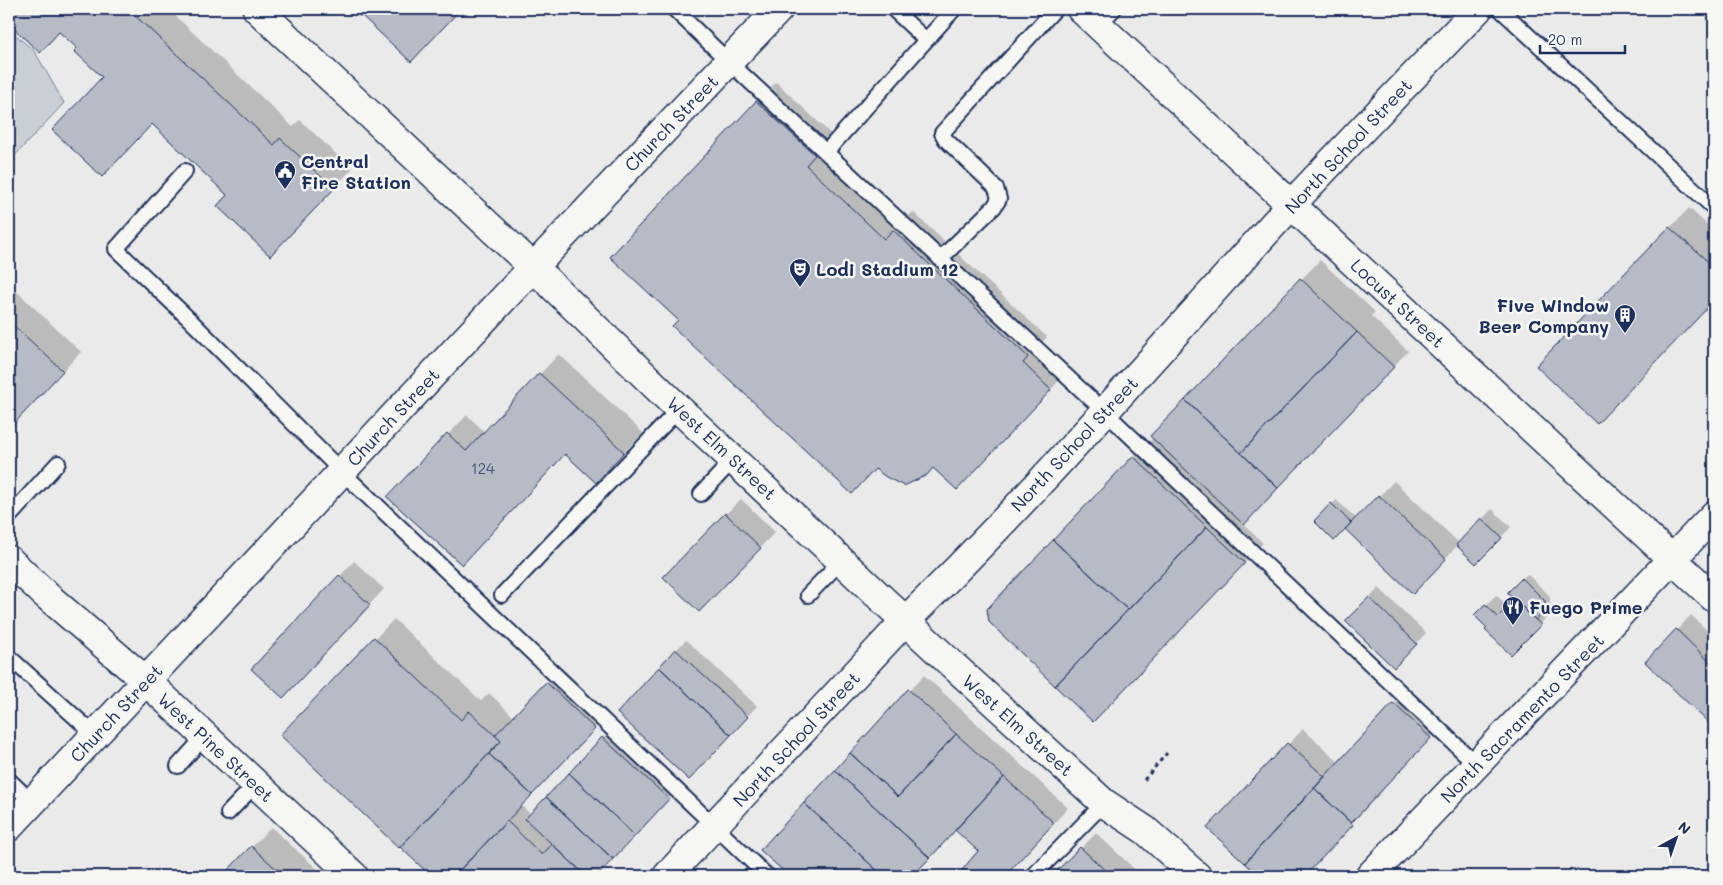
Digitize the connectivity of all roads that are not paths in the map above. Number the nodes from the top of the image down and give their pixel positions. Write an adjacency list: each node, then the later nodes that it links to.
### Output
1 (257, 9): 17 (street, West Elm Street)
2 (674, 9): 11 (lane)
3 (779, 9): 11 (street, Church Street)
4 (893, 9): 10 (lane)
5 (954, 9): 10 (lane)
6 (1055, 9): 16 (lane)
7 (1478, 9): 14 (street, North School Street)
8 (1500, 9): 15 (lane)
9 (1098, 14): 14 (street, Locust Street)
10 (926, 40): 12 (lane)
11 (729, 62): 12 (lane); 17 (street, Church Street)
12 (826, 152): 16 (lane)
13 (185, 171): 22 (lane)
14 (1292, 204): 19 (street, North School Street); 27 (street, Locust Street)
15 (1714, 208)
16 (940, 259): 19 (lane)
17 (533, 267): 18 (street, West Elm Street); 22 (street, Church Street)
18 (679, 409): 20 (street, West Elm Street); 29 (lane)
19 (1105, 412): 32 (street, North School Street); 37 (lane)
20 (734, 459): 23 (lane); 28 (street, West Elm Street)
21 (58, 463): 25 (lane)
22 (342, 472): 34 (street, Church Street); 44 (lane)
23 (701, 494)
24 (1714, 515): 27 (street, North Sacramento Street)
25 (9, 517)
26 (9, 560): 34 (street, West Pine Street)
27 (1673, 560): 31 (street, Locust Street); 37 (street, North Sacramento Street)
28 (841, 561): 30 (lane); 32 (street, West Elm Street)
29 (502, 595)
30 (808, 595)
31 (1714, 598)
32 (905, 621): 42 (street, West Elm Street); 44 (street, North School Street)
33 (9, 657): 35 (lane)
34 (146, 681): 35 (street, Church Street); 36 (street, West Pine Street)
35 (95, 735): 41 (street, Church Street)
36 (205, 736): 38 (lane); 40 (street, West Pine Street)
37 (1477, 765): 51 (street, North Sacramento Street)
38 (178, 766)
39 (9, 780): 41 (lane)
40 (256, 784): 43 (lane); 46 (street, West Pine Street)
41 (32, 802): 45 (street, Church Street)
42 (1104, 802): 49 (lane); 50 (street, West Elm Street)
43 (228, 813)
44 (715, 826): 47 (street, North School Street); 48 (lane)
45 (9, 827)
46 (354, 876)
47 (666, 876)
48 (767, 876)
49 (1032, 876)
50 (1197, 876)
51 (1370, 876)

